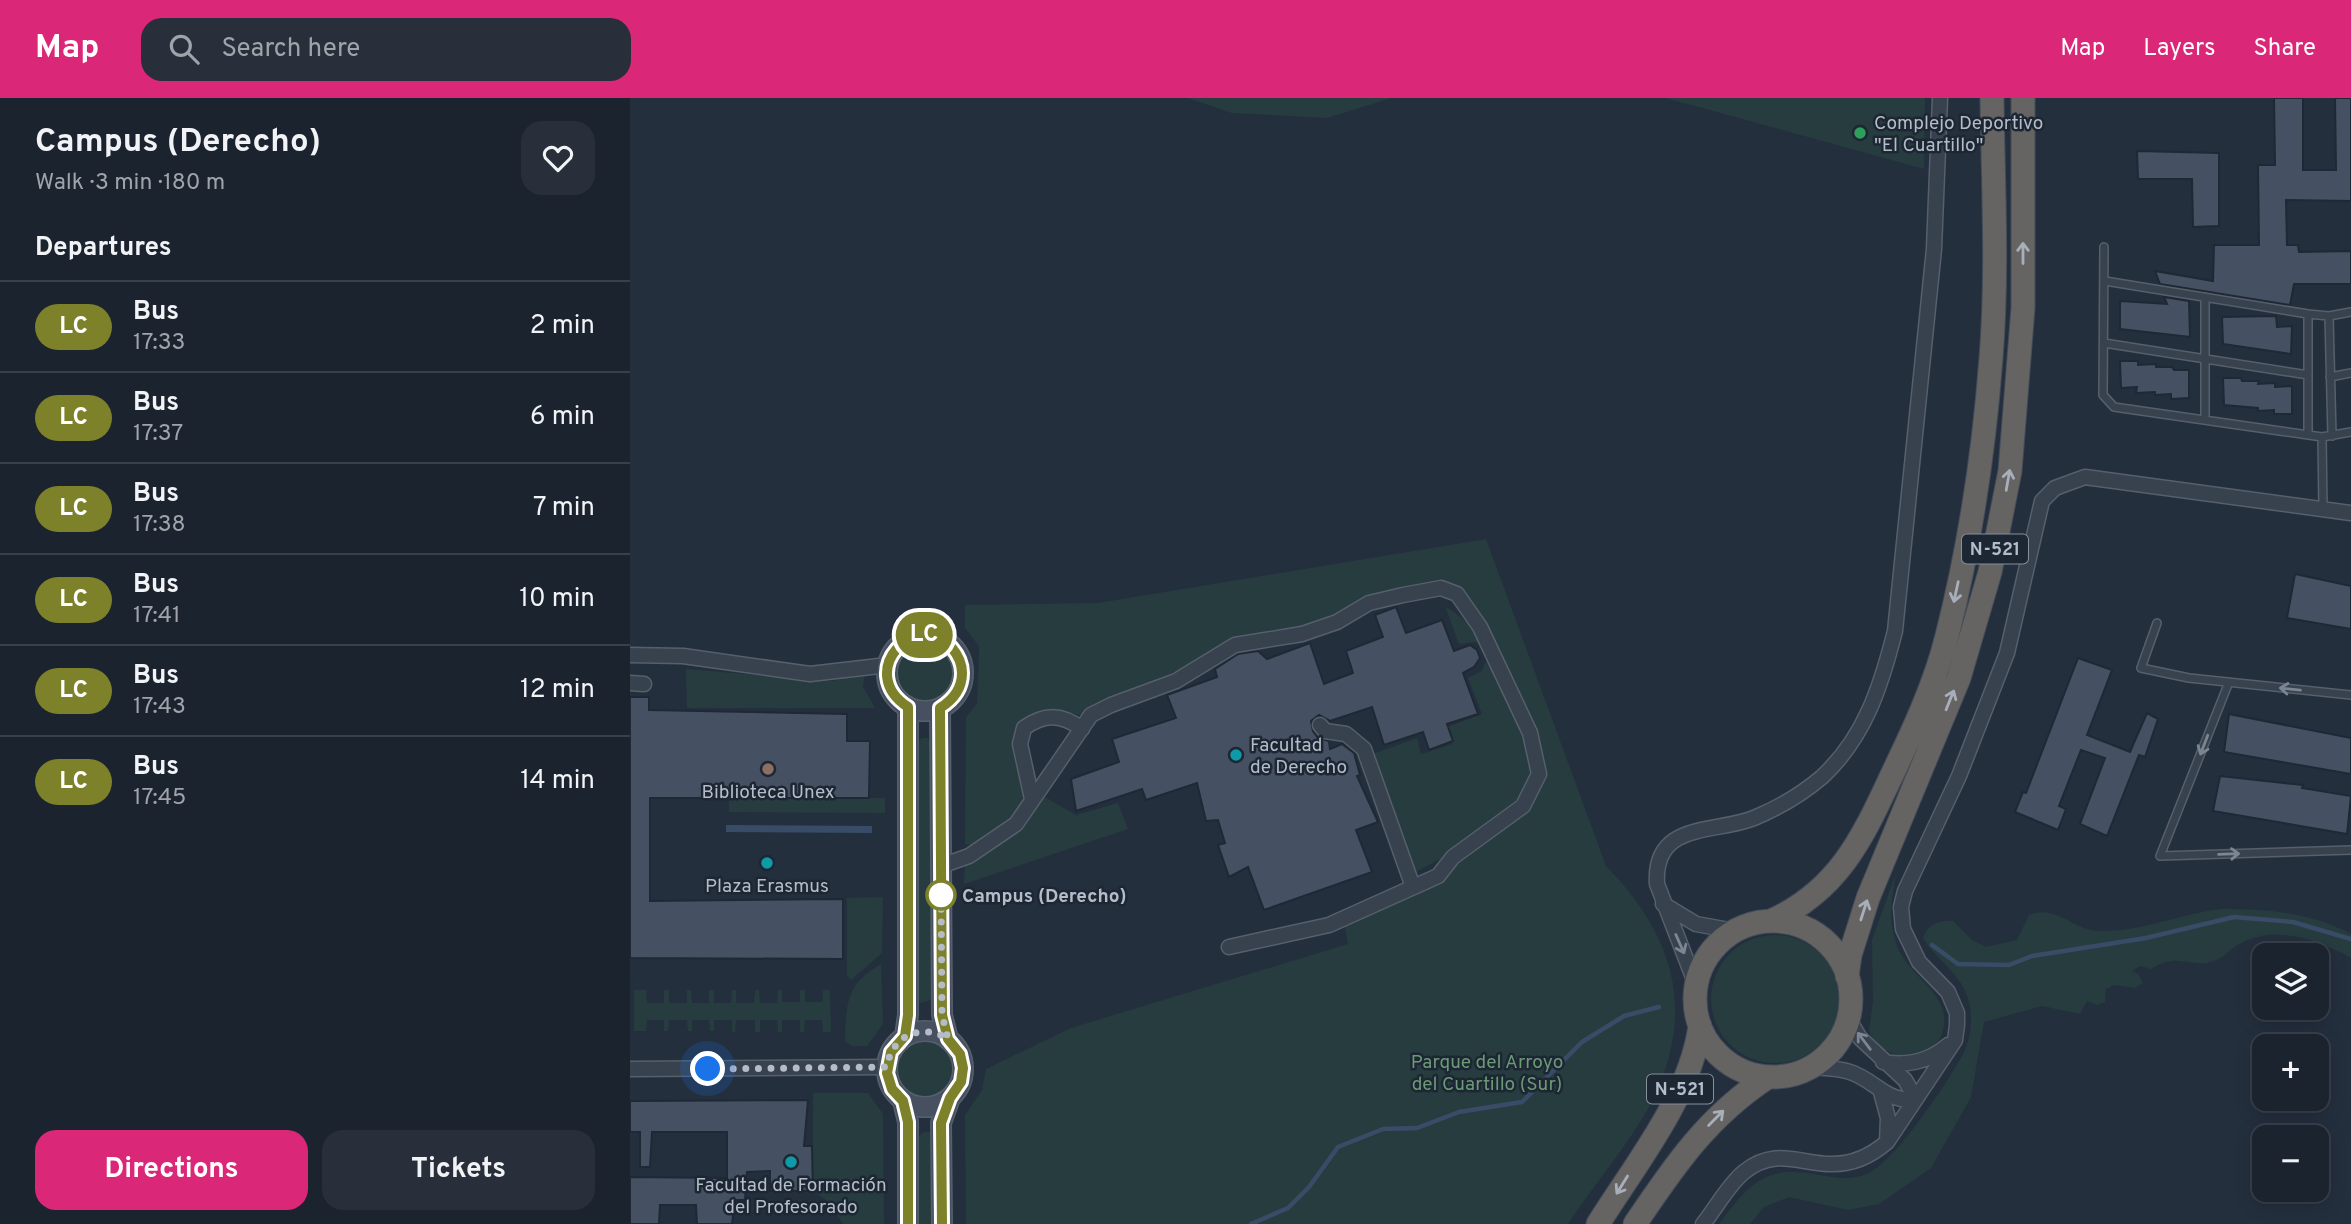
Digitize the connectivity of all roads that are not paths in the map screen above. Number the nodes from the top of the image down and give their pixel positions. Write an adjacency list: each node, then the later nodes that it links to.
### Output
1 (1940, 98): 35 (street)
2 (1992, 98): 36 (highway, N-521, one-way to 36)
3 (2023, 98): 39 (highway, N-521, one-way to 3)
4 (2104, 247): 5 (lane)
5 (2105, 281): 6 (lane); 10 (lane)
6 (2205, 297): 8 (lane); 11 (lane)
7 (2351, 312): 9 (lane)
8 (2308, 314): 9 (lane); 13 (lane)
9 (2329, 316): 14 (lane)
10 (2104, 343): 11 (lane); 15 (lane)
11 (2205, 359): 13 (lane); 15 (lane)
12 (2351, 373): 14 (lane)
13 (2308, 375): 17 (lane)
14 (2330, 377): 18 (lane)
15 (2205, 420): 17 (lane)
16 (2351, 432): 18 (lane)
17 (2308, 435): 19 (lane)
18 (2332, 436): 19 (lane)
19 (2322, 437): 20 (lane)
20 (2323, 510): 21 (street); 45 (street)
21 (2351, 513)
22 (2157, 623): 25 (lane)
23 (630, 655): 24 (street)
24 (888, 665): 27 (main road); 28 (main road)
25 (2229, 682): 26 (lane, one-way to 25); 32 (lane, one-way to 32)
26 (2351, 695)
27 (908, 707): 28 (main road); 43 (main road)
28 (940, 708): 33 (main road)
29 (1320, 725): 34 (street)
30 (1082, 729): 31 (street); 31 (street); 34 (street)
31 (1032, 799): 33 (street)
32 (2351, 850)
33 (941, 866): 44 (main road)
34 (1413, 887): 38 (street)
35 (1662, 904): 37 (street); 40 (street, one-way to 40)
36 (1771, 920): 37 (highway, N-521); 39 (highway, N-521)
37 (1735, 931): 40 (highway, N-521)
38 (1229, 947)
39 (1847, 976): 41 (highway, N-521)
40 (1696, 985): 42 (highway, N-521)
41 (1848, 1018): 46 (street, one-way to 41); 48 (highway, N-521)
42 (1700, 1026): 50 (highway, N-521); 58 (highway, N-521, one-way to 58)
43 (905, 1036): 44 (main road); 47 (main road)
44 (948, 1039): 52 (main road)
45 (1955, 1040): 46 (street); 53 (street)
46 (1882, 1062): 53 (street)
47 (887, 1067): 49 (street); 54 (main road)
48 (1811, 1067): 50 (highway, N-521); 51 (street)
49 (630, 1069)
50 (1768, 1077): 59 (highway, N-521, one-way to 50)
51 (1881, 1092): 53 (street); 55 (street)
52 (950, 1098): 54 (main road); 57 (main road)
53 (1916, 1099): 55 (street)
54 (903, 1101): 56 (main road)
55 (1888, 1142): 60 (street)
56 (908, 1224)
57 (942, 1224)
58 (1598, 1224)
59 (1635, 1224)
60 (1703, 1224)

